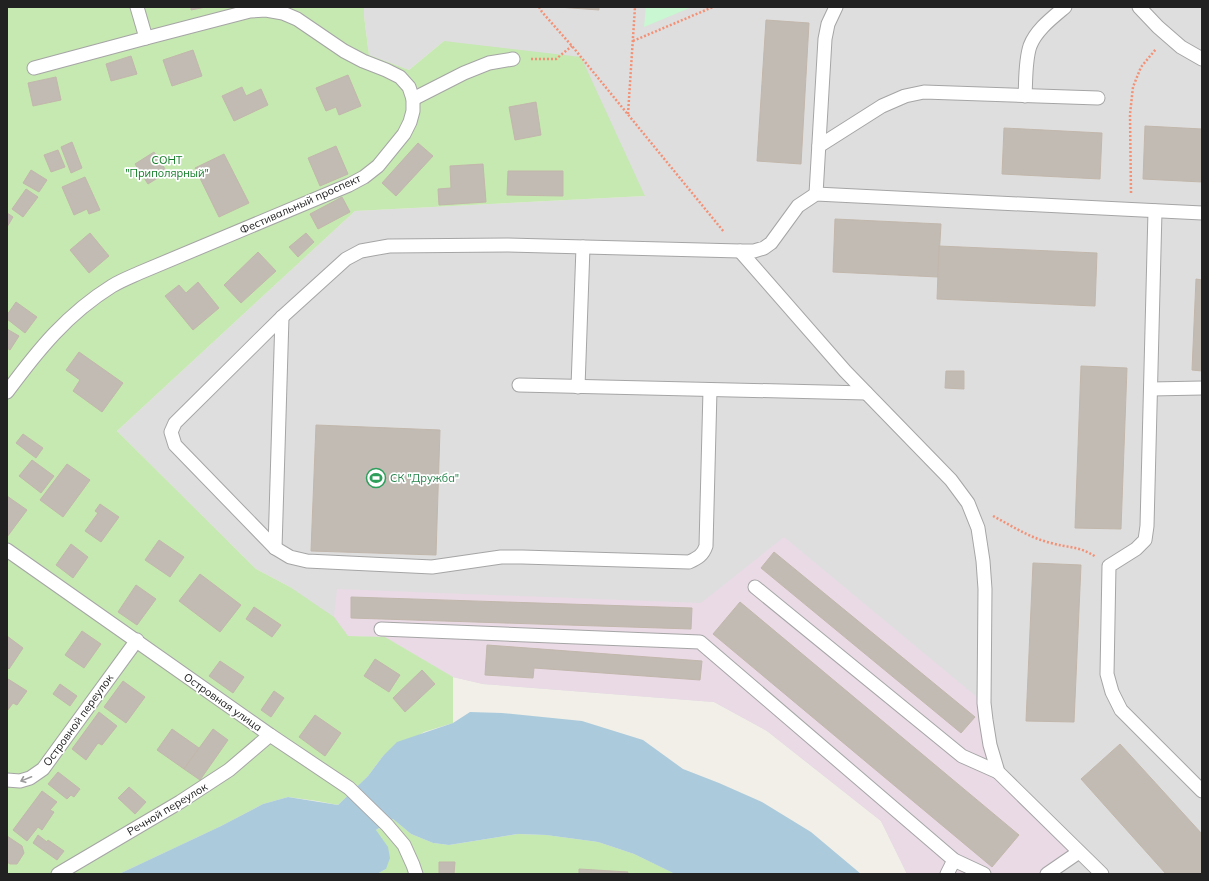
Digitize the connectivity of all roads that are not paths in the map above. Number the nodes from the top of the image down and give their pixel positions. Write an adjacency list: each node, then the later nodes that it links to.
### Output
1 (136, 7): 5 (lane)
2 (836, 7): 12 (lane)
3 (1065, 7): 9 (lane)
4 (1139, 7): 7 (lane)
5 (146, 38): 8 (lane); 11 (lane)
6 (513, 59): 11 (lane)
7 (1202, 59)
8 (34, 68)
9 (1025, 96): 10 (lane); 12 (lane)
10 (1098, 98)
11 (413, 99): 24 (lane, Фестивальный проспект)
12 (819, 146): 13 (lane)
13 (816, 194): 14 (lane); 17 (lane)
14 (1155, 210): 15 (lane); 22 (lane)
15 (1202, 213)
16 (583, 247): 17 (lane); 18 (lane); 20 (lane)
17 (740, 251): 25 (lane)
18 (282, 317): 26 (lane); 26 (lane)
19 (519, 386): 20 (lane)
20 (578, 387): 23 (lane)
21 (1202, 388): 22 (lane)
22 (1151, 389): 34 (lane)
23 (710, 390): 25 (lane); 26 (lane)
24 (7, 392)
25 (866, 393): 32 (lane)
26 (275, 548)
27 (7, 550): 30 (lane, Островная улица)
28 (755, 587): 32 (lane)
29 (381, 629): 36 (lane)
30 (137, 640): 31 (lane, Островная улица); 33 (lane, Островной переулок, one-way to 33)
31 (270, 735): 37 (lane, Речной переулок); 38 (lane, Островная улица)
32 (998, 772): 35 (lane)
33 (7, 780)
34 (1202, 790)
35 (1079, 852): 41 (lane); 42 (lane)
36 (954, 860): 39 (lane); 40 (lane)
37 (58, 874)
38 (416, 874)
39 (947, 874)
40 (984, 874)
41 (1047, 874)
42 (1102, 874)

